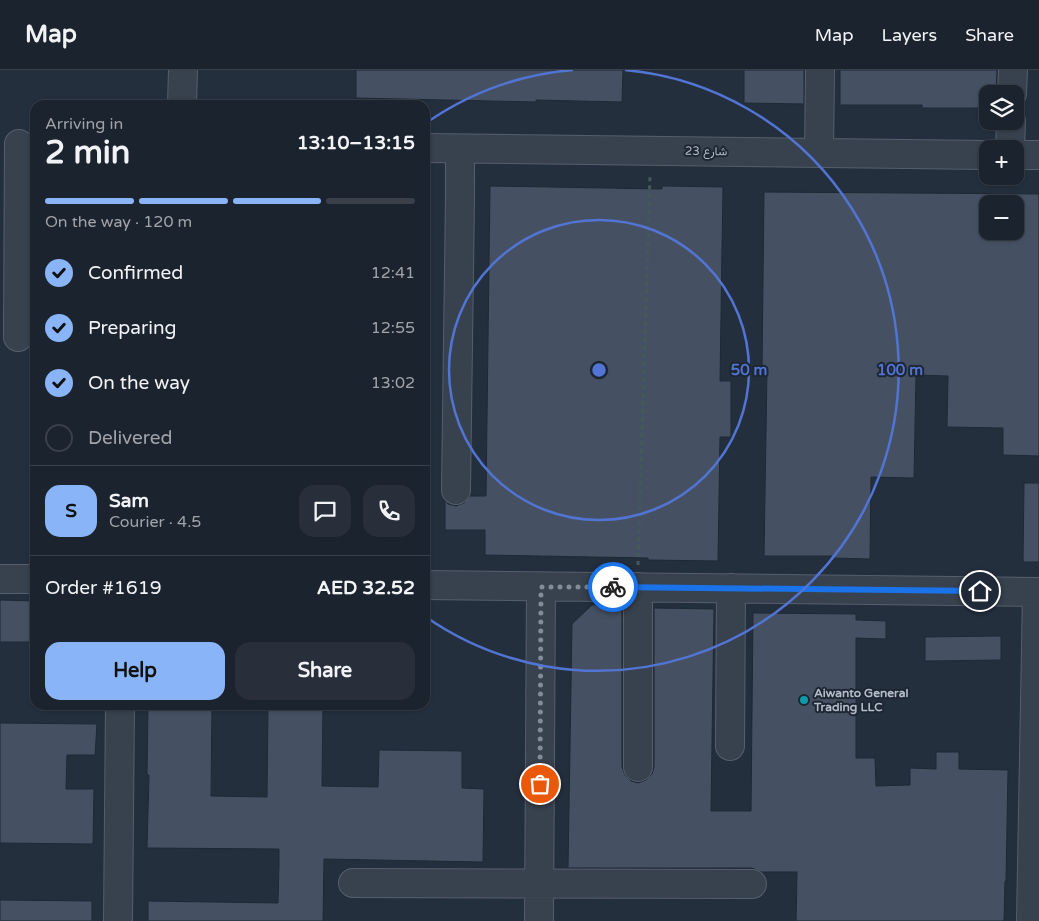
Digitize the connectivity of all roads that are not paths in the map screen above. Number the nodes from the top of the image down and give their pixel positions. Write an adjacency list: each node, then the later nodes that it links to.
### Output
1 (183, 70): 5 (street)
2 (820, 70): 9 (street)
3 (1013, 70): 4 (street)
4 (1012, 85)
5 (182, 100)
6 (18, 144): 13 (street)
7 (430, 148): 8 (street, شارع 23)
8 (460, 149): 9 (street, شارع 23); 14 (street)
9 (819, 153): 10 (street, شارع 23)
10 (979, 155)
11 (1024, 155): 12 (street)
12 (1039, 155)
13 (18, 337)
14 (456, 490)
15 (0, 579): 16 (street)
16 (30, 579)
17 (430, 585): 18 (street)
18 (541, 587): 19 (street); 26 (street)
19 (638, 587): 20 (street); 24 (street)
20 (732, 588): 21 (street); 23 (street)
21 (1038, 592): 30 (street)
22 (120, 710): 28 (street)
23 (730, 746)
24 (638, 767)
25 (353, 883): 26 (street)
26 (539, 883): 27 (street); 29 (street)
27 (752, 884)
28 (118, 921)
29 (539, 921)
30 (1031, 921)

